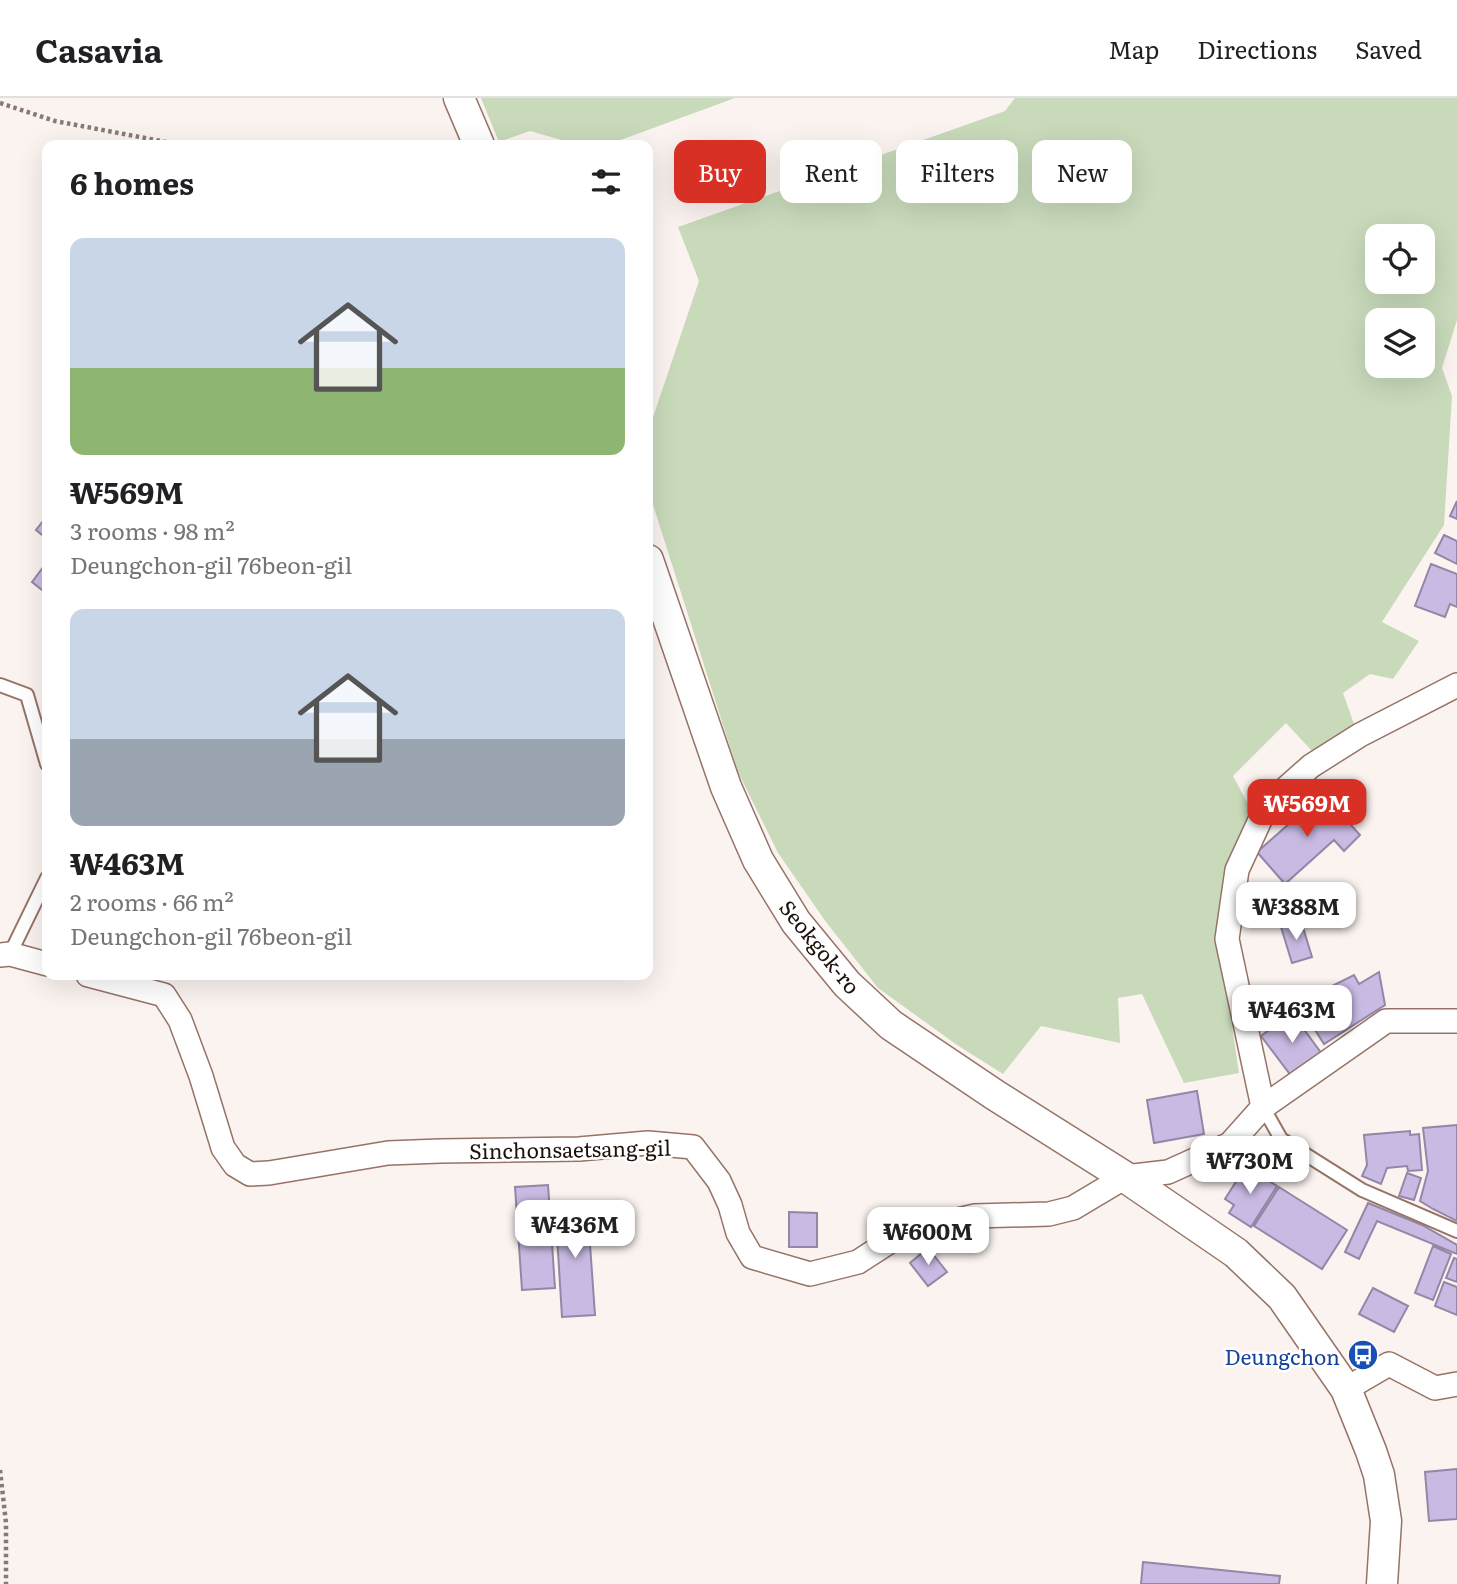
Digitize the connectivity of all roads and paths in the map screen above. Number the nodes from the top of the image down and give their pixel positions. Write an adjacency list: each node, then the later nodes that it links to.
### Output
1 (459, 98): 4 (street)
2 (0, 103): 3 (path)
3 (156, 140)
4 (477, 140)
5 (653, 575): 15 (street, Seokgok-ro)
6 (0, 685): 8 (lane)
7 (1457, 685): 14 (street)
8 (42, 747)
9 (42, 887): 10 (lane)
10 (5, 954): 11 (street)
11 (42, 963)
12 (107, 980): 15 (street, Sinchonsaetsang-gil)
13 (1457, 1021): 14 (street)
14 (1263, 1107): 15 (street); 16 (lane)
15 (1125, 1177): 18 (street, Seokgok-ro)
16 (1457, 1231)
17 (1457, 1384): 18 (street)
18 (1346, 1389): 21 (street, Seokgok-ro)
19 (0, 1470): 20 (path)
20 (6, 1584)
21 (1382, 1584)

